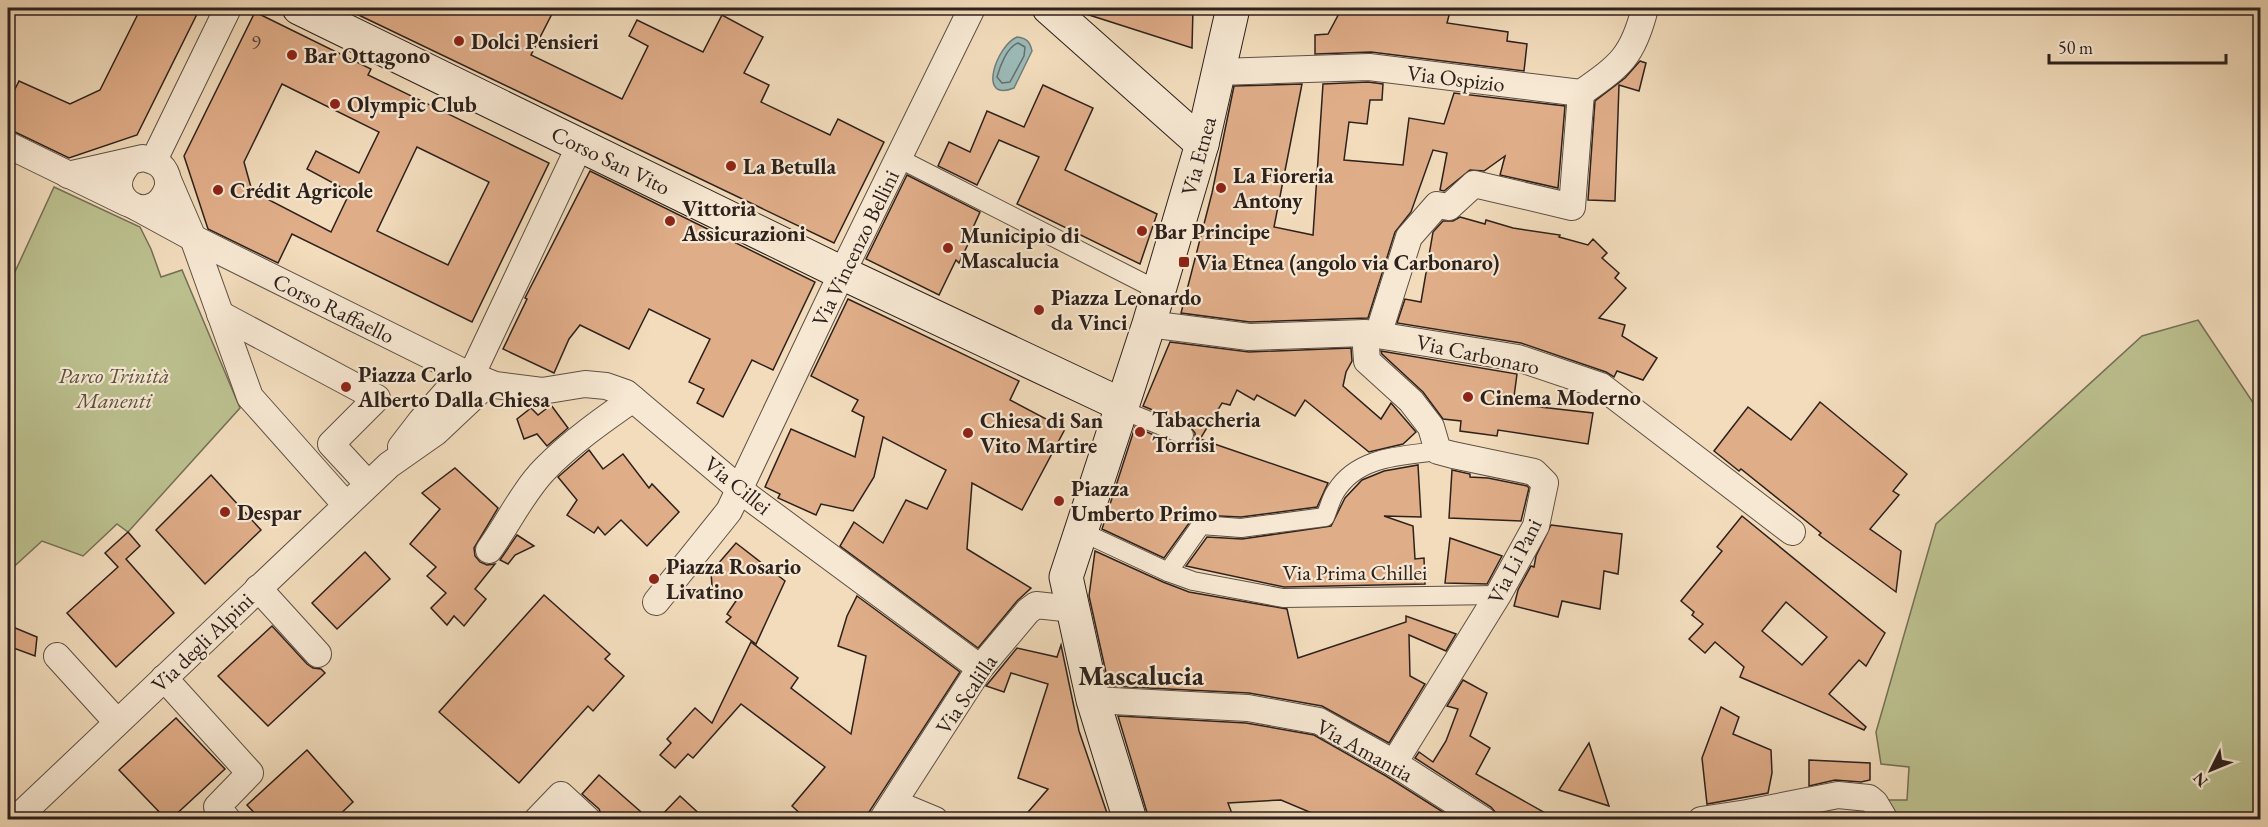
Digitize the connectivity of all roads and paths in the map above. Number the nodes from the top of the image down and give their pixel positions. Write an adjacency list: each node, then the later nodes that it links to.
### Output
1 (228, 8): 13 (street)
2 (299, 8): 11 (main road, Corso San Vito)
3 (972, 8): 12 (street, Via Vincenzo Bellini)
4 (1049, 8): 9 (main road)
5 (1233, 8): 7 (main road, Via Etnea)
6 (1645, 8): 8 (street)
7 (1219, 72): 8 (street, Via Ospizio); 9 (main road, Via Etnea)
8 (1581, 93): 21 (street)
9 (1202, 144): 18 (main road, Via Etnea)
10 (8, 145): 14 (street)
11 (580, 145): 17 (main road, Corso San Vito); 22 (street)
12 (898, 158): 17 (street, Via Vincenzo Bellini); 18 (street)
13 (151, 167): 14 (street); 15 (street); 15 (street); 16 (street)
14 (68, 175): 15 (street, Corso Raffaello)
15 (133, 205): 16 (street, Corso Raffaello)
16 (193, 238): 19 (street); 22 (street, Corso Raffaello)
17 (842, 273): 24 (main road, Corso San Vito); 30 (street, Via Vincenzo Bellini)
18 (1159, 291): 20 (main road, Via Etnea)
19 (220, 314): 26 (street); 28 (street)
20 (1149, 324): 21 (street, Via Carbonaro); 24 (main road, Via Etnea)
21 (1372, 334): 27 (street); 33 (street, Via Carbonaro)
22 (475, 377): 23 (street, Via Cillei); 29 (street, Via degli Alpini)
23 (633, 399): 30 (street, Via Cillei); 34 (street)
24 (1121, 407): 25 (street); 32 (main road, Via Etnea)
25 (1184, 435)
26 (331, 444): 28 (street); 29 (street)
27 (1438, 450): 35 (street); 37 (street, Via Li Pani)
28 (310, 465): 31 (street)
29 (368, 484): 31 (street, Via degli Alpini)
30 (741, 489): 38 (street, Via Vincenzo Bellini); 42 (street, Via Cillei)
31 (346, 505): 36 (street, Via degli Alpini)
32 (1080, 531): 35 (street, Via Prima Chillei); 39 (main road, Via Etnea)
33 (1792, 532)
34 (489, 550)
35 (1168, 572): 37 (street, Via Prima Chillei)
36 (258, 588): 40 (street); 43 (street, Via degli Alpini)
37 (1498, 595): 46 (street, Via Li Pani)
38 (656, 602)
39 (1073, 609): 42 (street, Via Scalilla); 44 (main road, Via Etnea)
40 (318, 654)
41 (57, 656): 45 (street)
42 (980, 668): 47 (street, Via Scalilla)
43 (164, 678): 45 (street, Via degli Alpini); 49 (street)
44 (1093, 700): 46 (street, Via Amantia); 53 (main road, Via Etnea)
45 (117, 722): 48 (street, Via degli Alpini)
46 (1394, 763): 54 (street, Via Amantia)
47 (888, 811): 52 (street)
48 (15, 819)
49 (228, 819)
50 (537, 819): 51 (street)
51 (588, 819)
52 (935, 819)
53 (1130, 819)
54 (1483, 819)
55 (1701, 819): 56 (street)
56 (1885, 819)

